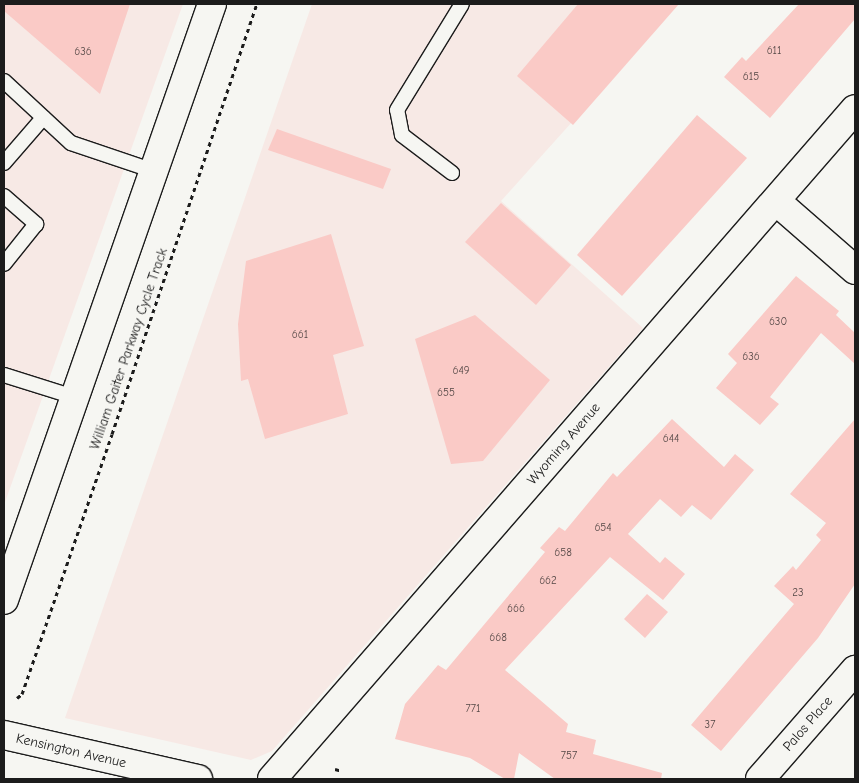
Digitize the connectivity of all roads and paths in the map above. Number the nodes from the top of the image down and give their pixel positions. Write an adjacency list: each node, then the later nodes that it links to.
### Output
1 (212, 4): 8 (street)
2 (257, 4): 18 (path, William Gaiter Parkway Cycle Track)
3 (462, 4): 9 (lane)
4 (4, 82): 6 (lane)
5 (855, 109): 11 (street, Wyoming Avenue)
6 (43, 118): 7 (lane); 8 (lane)
7 (4, 163)
8 (154, 171): 15 (street)
9 (452, 174)
10 (4, 196): 12 (lane)
11 (776, 201): 13 (street); 23 (street, Wyoming Avenue)
12 (4, 264)
13 (855, 270)
14 (4, 375): 15 (lane)
15 (74, 397): 16 (street)
16 (4, 600)
17 (855, 670): 24 (street, Palos Place)
18 (17, 698)
19 (4, 735): 22 (street, Kensington Avenue)
20 (335, 770): 21 (path)
21 (342, 771)
22 (198, 779)
23 (272, 779)
24 (760, 779)

